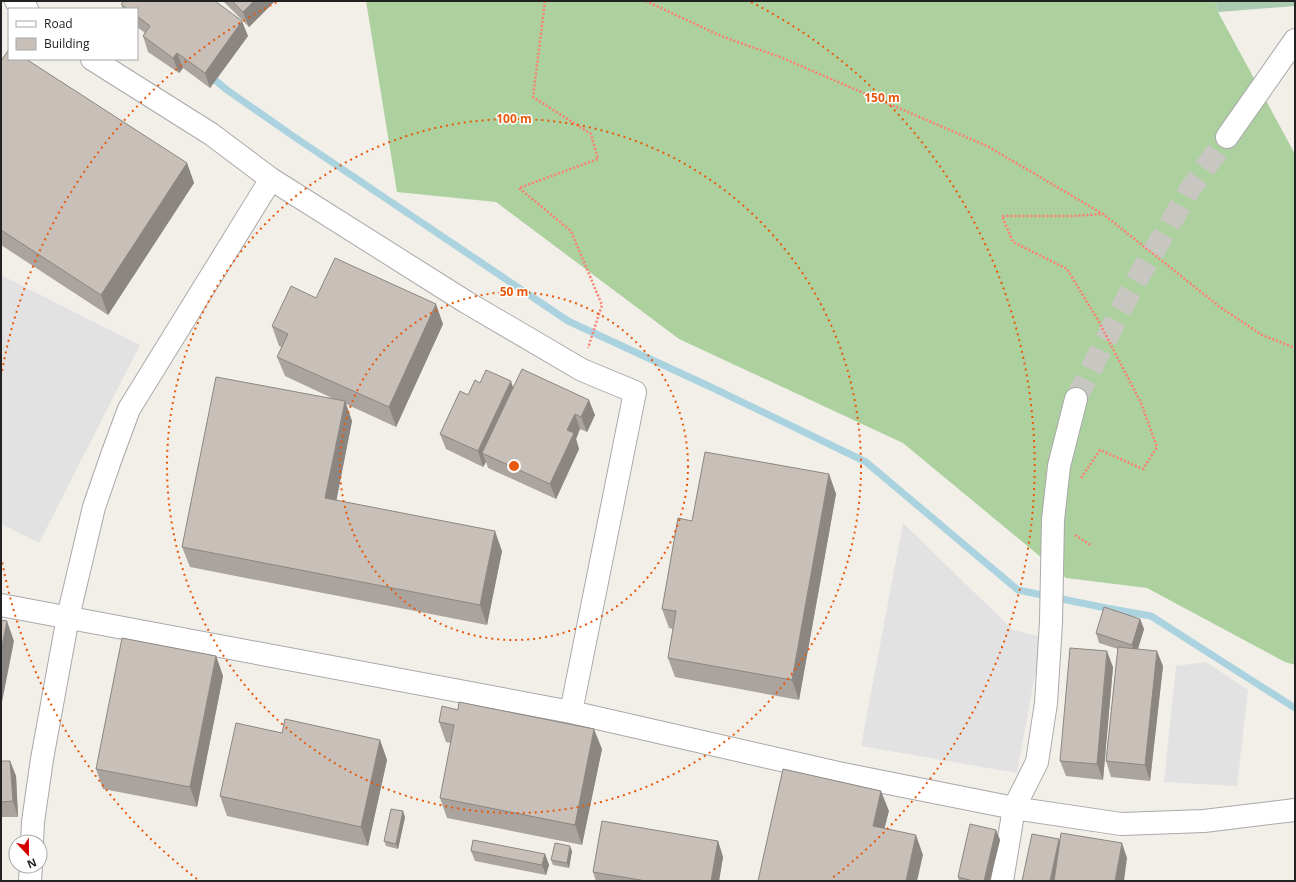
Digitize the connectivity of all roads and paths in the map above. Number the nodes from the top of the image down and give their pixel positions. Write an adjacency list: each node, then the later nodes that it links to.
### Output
1 (16, 1): 4 (street)
2 (545, 1): 11 (path)
3 (646, 1): 9 (path)
4 (26, 8)
5 (1295, 40): 7 (street)
6 (94, 60): 8 (street)
7 (1227, 137)
8 (271, 179): 11 (street); 17 (street)
9 (1103, 214): 10 (path); 13 (path)
10 (1295, 348)
11 (582, 370): 18 (street)
12 (1076, 399): 14 (street)
13 (1079, 482)
14 (1053, 520): 15 (path); 19 (street)
15 (1092, 546)
16 (1, 605): 17 (street)
17 (68, 617): 18 (street); 21 (street)
18 (571, 712): 19 (street)
19 (1014, 808): 20 (street); 22 (street)
20 (1295, 810)
21 (32, 834)
22 (1002, 881)

